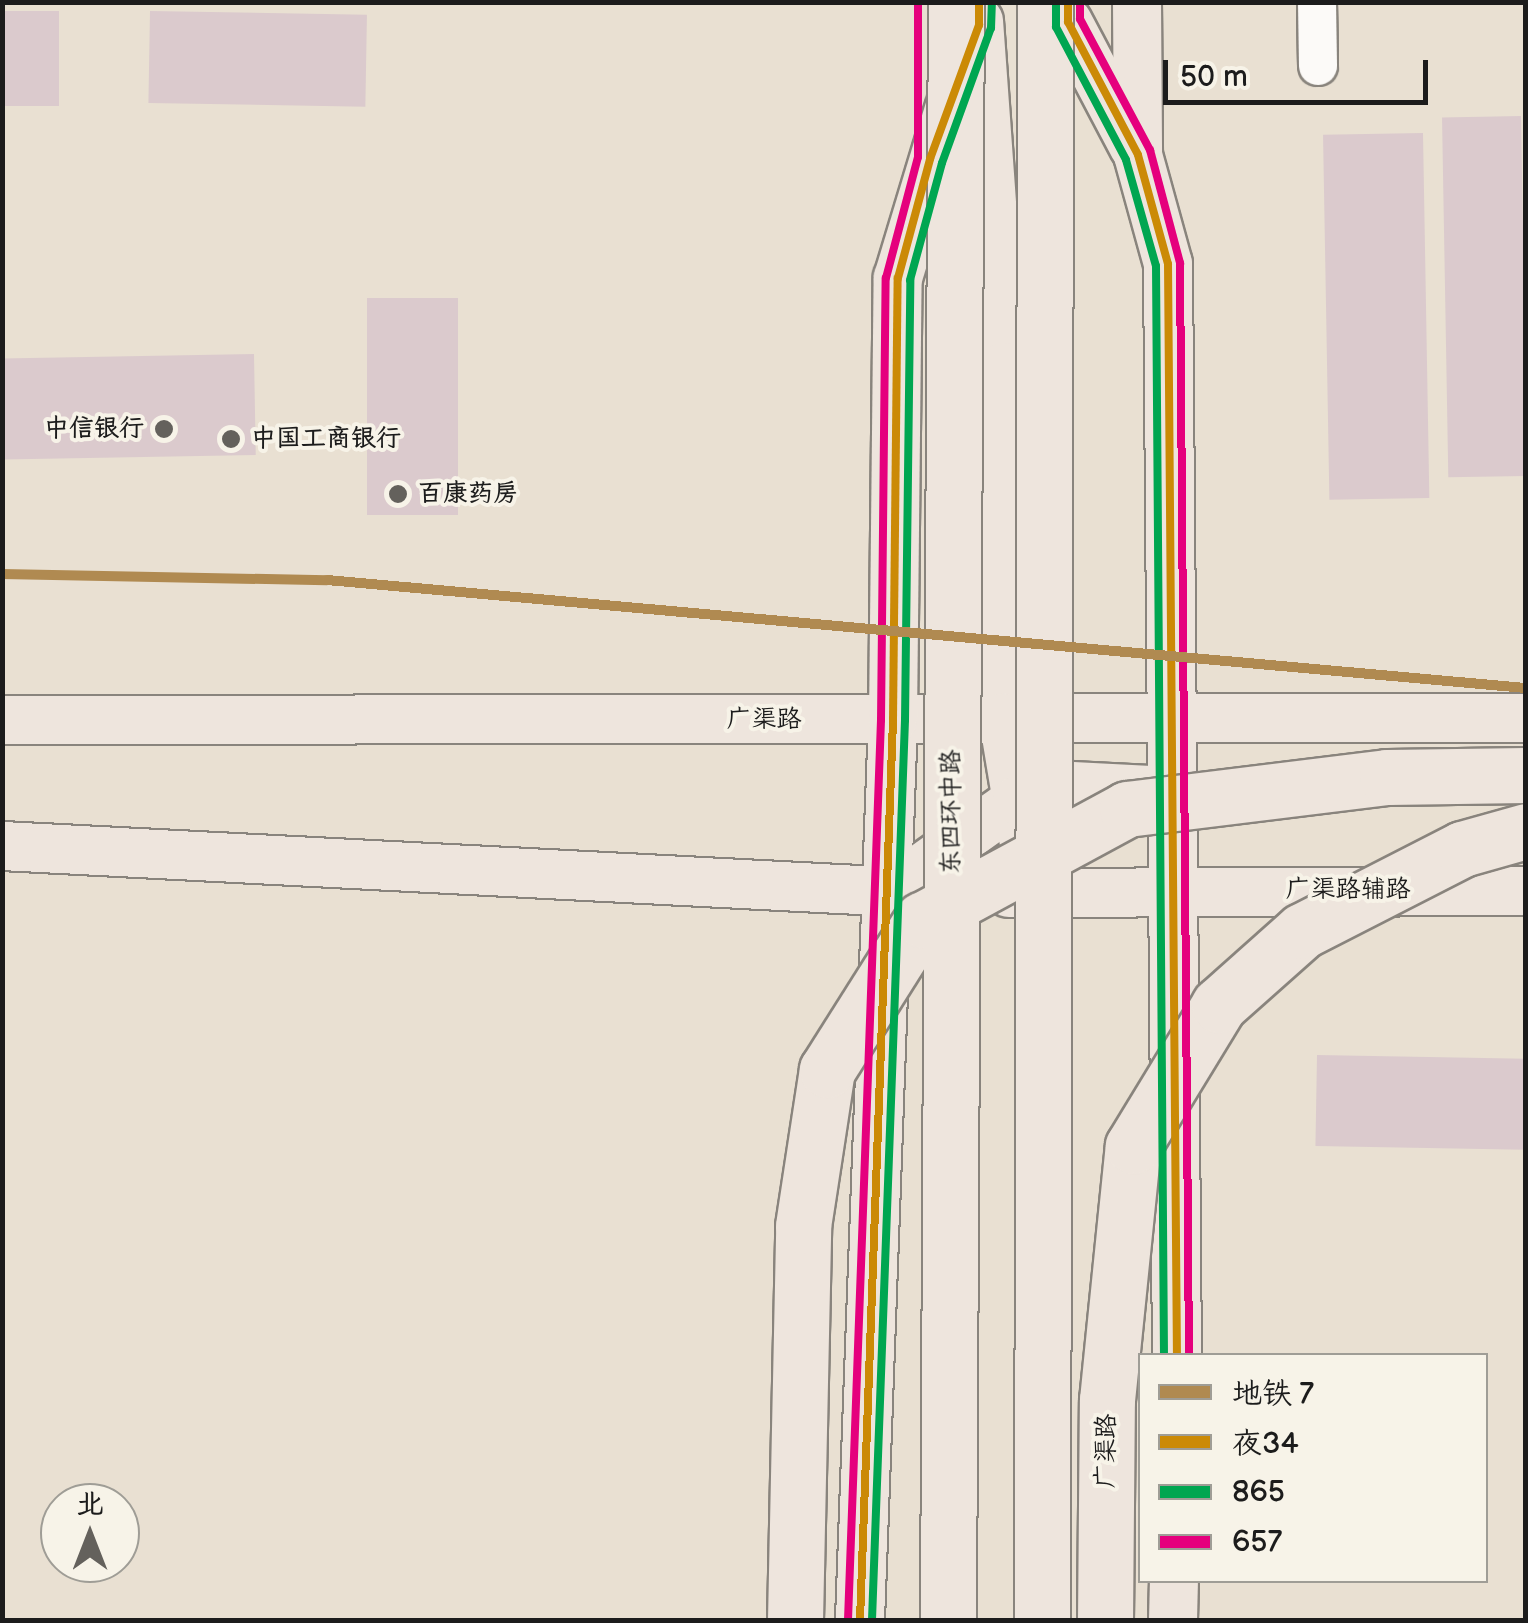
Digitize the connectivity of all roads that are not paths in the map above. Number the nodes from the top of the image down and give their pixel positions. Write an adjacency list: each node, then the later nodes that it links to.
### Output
1 (931, 2): 8 (street)
2 (1137, 2): 7 (main road)
3 (1318, 2): 6 (street)
4 (1060, 9): 7 (main road); 10 (main road); 34 (highway, bridge)
5 (971, 10): 8 (main road); 9 (main road); 33 (highway, 东四环中路, bridge)
6 (1318, 66)
7 (1138, 154): 13 (main road)
8 (930, 159): 16 (main road)
9 (1004, 367): 10 (main road); 12 (main road)
10 (1068, 367): 11 (main road)
11 (1066, 717): 12 (main road, 广渠路); 13 (main road, 广渠路); 22 (main road)
12 (1003, 718): 16 (main road, 广渠路); 22 (main road)
13 (1172, 718): 14 (main road, 广渠路); 21 (main road)
14 (1526, 718)
15 (2, 720): 16 (main road, 广渠路)
16 (893, 720): 27 (main road)
17 (1526, 767): 20 (main road)
18 (1526, 776): 31 (highway, bridge)
19 (1526, 786): 20 (main road)
20 (1432, 788): 21 (main road)
21 (1172, 791): 22 (main road); 25 (main road)
22 (1035, 793): 27 (main road); 28 (main road)
23 (1526, 831): 35 (highway, 广渠路, bridge)
24 (2, 846): 27 (main road)
25 (1171, 889): 26 (main road, 广渠路辅路); 28 (main road); 29 (main road)
26 (1526, 891)
27 (886, 893): 28 (main road); 32 (main road)
28 (1033, 894)
29 (1177, 1353)
30 (1174, 1583): 36 (main road)
31 (794, 1620)
32 (860, 1620)
33 (948, 1620)
34 (1042, 1620)
35 (1105, 1620)
36 (1173, 1620)

